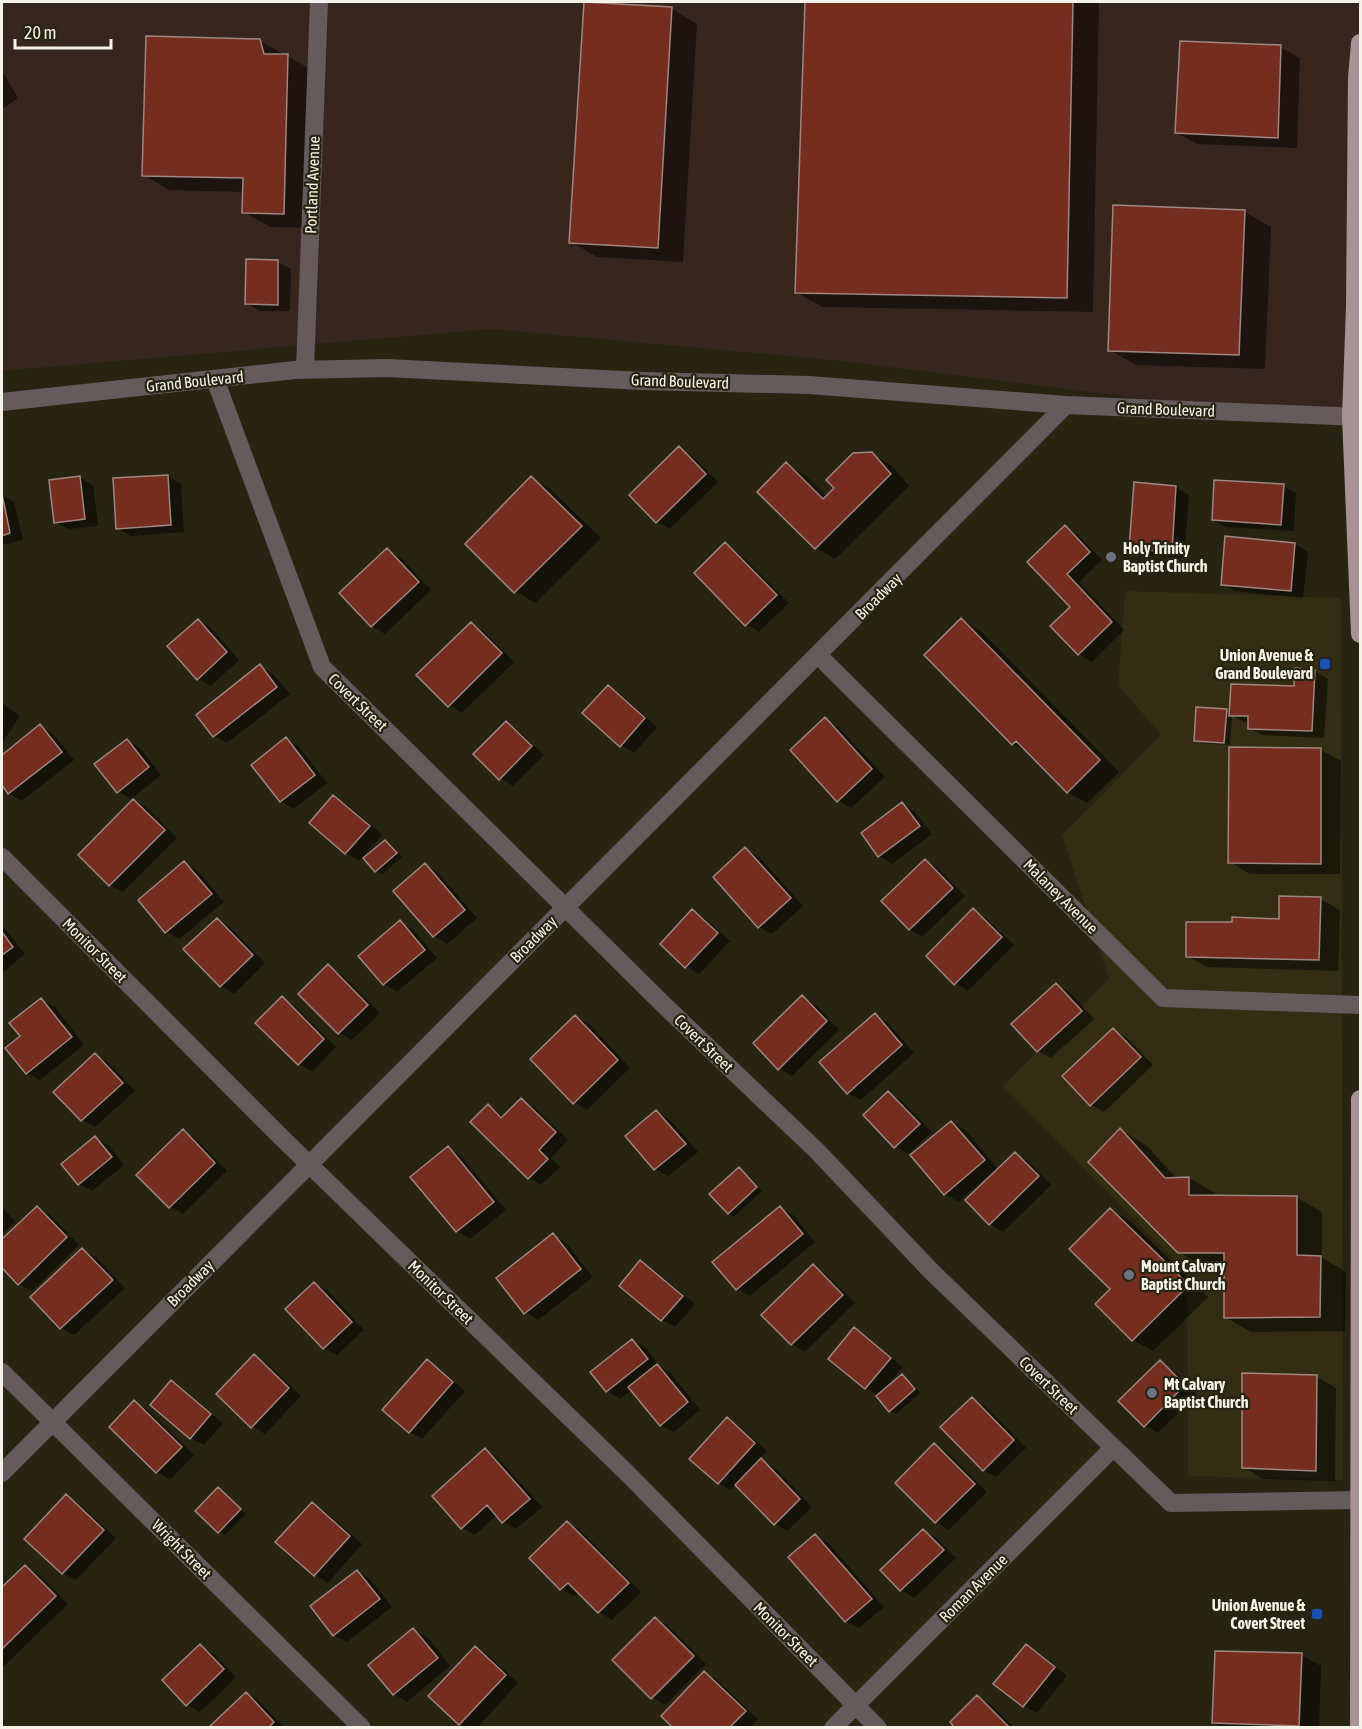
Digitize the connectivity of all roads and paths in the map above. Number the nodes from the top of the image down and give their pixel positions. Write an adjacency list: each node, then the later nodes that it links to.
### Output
1 (319, 2): 3 (street, Portland Avenue)
2 (1360, 43): 7 (main road)
3 (305, 369): 4 (street, Grand Boulevard); 6 (street, Grand Boulevard)
4 (216, 379): 5 (street, Grand Boulevard); 11 (street, Covert Street)
5 (2, 402)
6 (1066, 405): 7 (street, Grand Boulevard); 9 (street, Broadway)
7 (1356, 417): 8 (main road)
8 (1360, 634)
9 (818, 656): 11 (street, Broadway); 12 (street, Malaney Avenue)
10 (2, 858): 14 (street, Monitor Street)
11 (565, 906): 14 (street, Broadway); 17 (street, Covert Street)
12 (1360, 1005)
13 (1360, 1099): 19 (main road)
14 (309, 1164): 16 (street, Broadway); 20 (street, Monitor Street)
15 (2, 1372): 16 (street, Wright Street)
16 (53, 1423): 18 (street, Broadway); 21 (street, Wright Street)
17 (1113, 1448): 19 (street, Covert Street); 20 (street, Roman Avenue)
18 (2, 1473)
19 (1360, 1499): 24 (main road)
20 (856, 1705): 22 (street, Roman Avenue); 23 (street, Monitor Street)
21 (362, 1728)
22 (833, 1728)
23 (878, 1728)
24 (1359, 1728)

